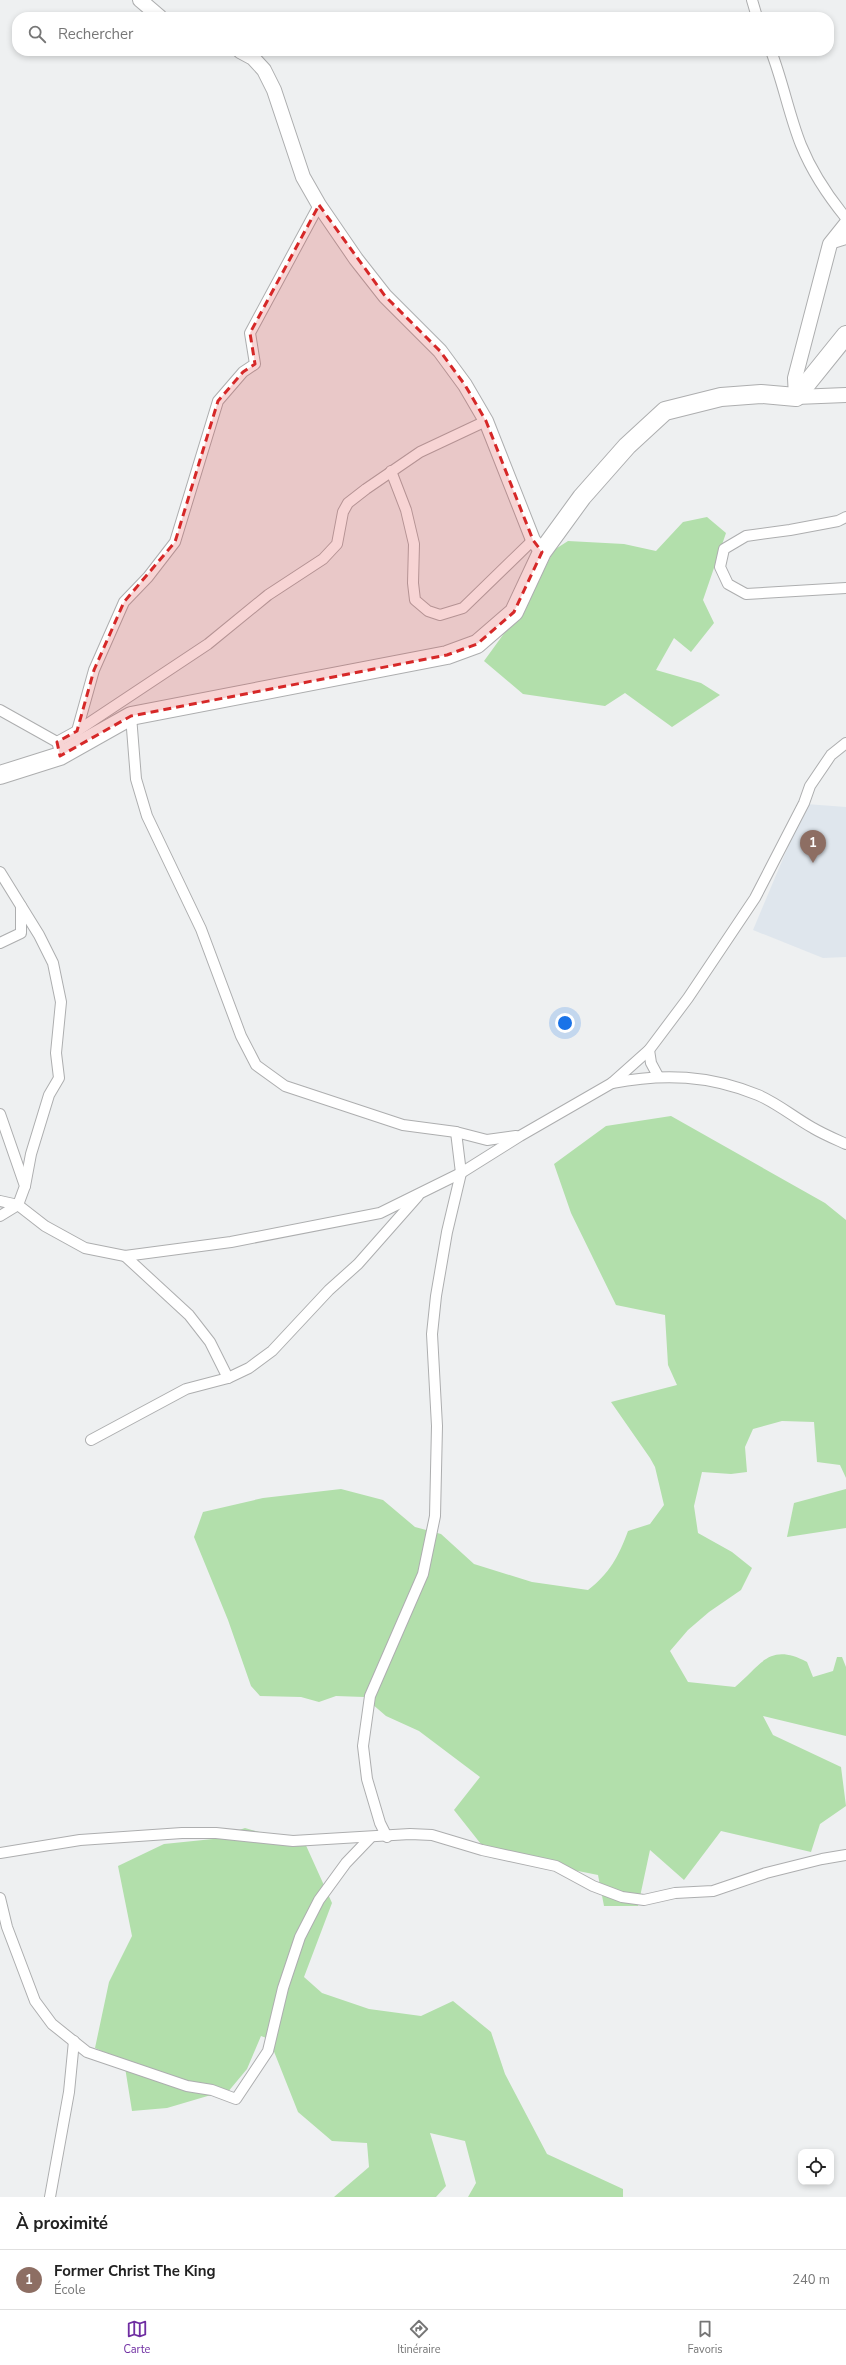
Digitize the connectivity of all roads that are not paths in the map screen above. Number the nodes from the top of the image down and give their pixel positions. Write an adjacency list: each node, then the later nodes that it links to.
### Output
1 (140, 0): 3 (street)
2 (752, 0): 4 (street)
3 (154, 12)
4 (756, 12)
5 (250, 56): 7 (street)
6 (773, 56): 8 (street)
7 (319, 205): 15 (street); 22 (street)
8 (846, 215)
9 (846, 224): 11 (street)
10 (846, 239): 11 (street)
11 (830, 244): 14 (street)
12 (846, 335): 14 (highway)
13 (846, 395): 14 (street)
14 (796, 396): 18 (highway)
15 (486, 421): 16 (street); 18 (street)
16 (390, 471): 18 (street); 22 (street)
17 (846, 517): 19 (street)
18 (538, 546): 21 (highway)
19 (846, 588)
20 (0, 710): 24 (street)
21 (131, 716): 24 (highway); 33 (street)
22 (77, 731): 24 (street)
23 (846, 743): 29 (street)
24 (59, 749): 25 (highway)
25 (0, 775)
26 (0, 872): 27 (street)
27 (21, 906): 28 (street); 37 (street)
28 (0, 943)
29 (649, 1050): 30 (street); 31 (street)
30 (658, 1076): 31 (street); 35 (street)
31 (612, 1083): 34 (street)
32 (0, 1114): 37 (street)
33 (456, 1132): 34 (street); 36 (street)
34 (520, 1136): 36 (street)
35 (846, 1144)
36 (462, 1173): 38 (street); 45 (street)
37 (25, 1186): 40 (street)
38 (419, 1196): 42 (street); 43 (street)
39 (0, 1201): 40 (street)
40 (18, 1205): 41 (street); 42 (street)
41 (0, 1216)
42 (126, 1256): 43 (street)
43 (228, 1378): 44 (street)
44 (91, 1440)
45 (387, 1837): 46 (street); 48 (street)
46 (370, 1838): 47 (street); 50 (street)
47 (0, 1853)
48 (846, 1855)
49 (0, 1898): 50 (street)
50 (74, 2041): 51 (street)
51 (50, 2197)

